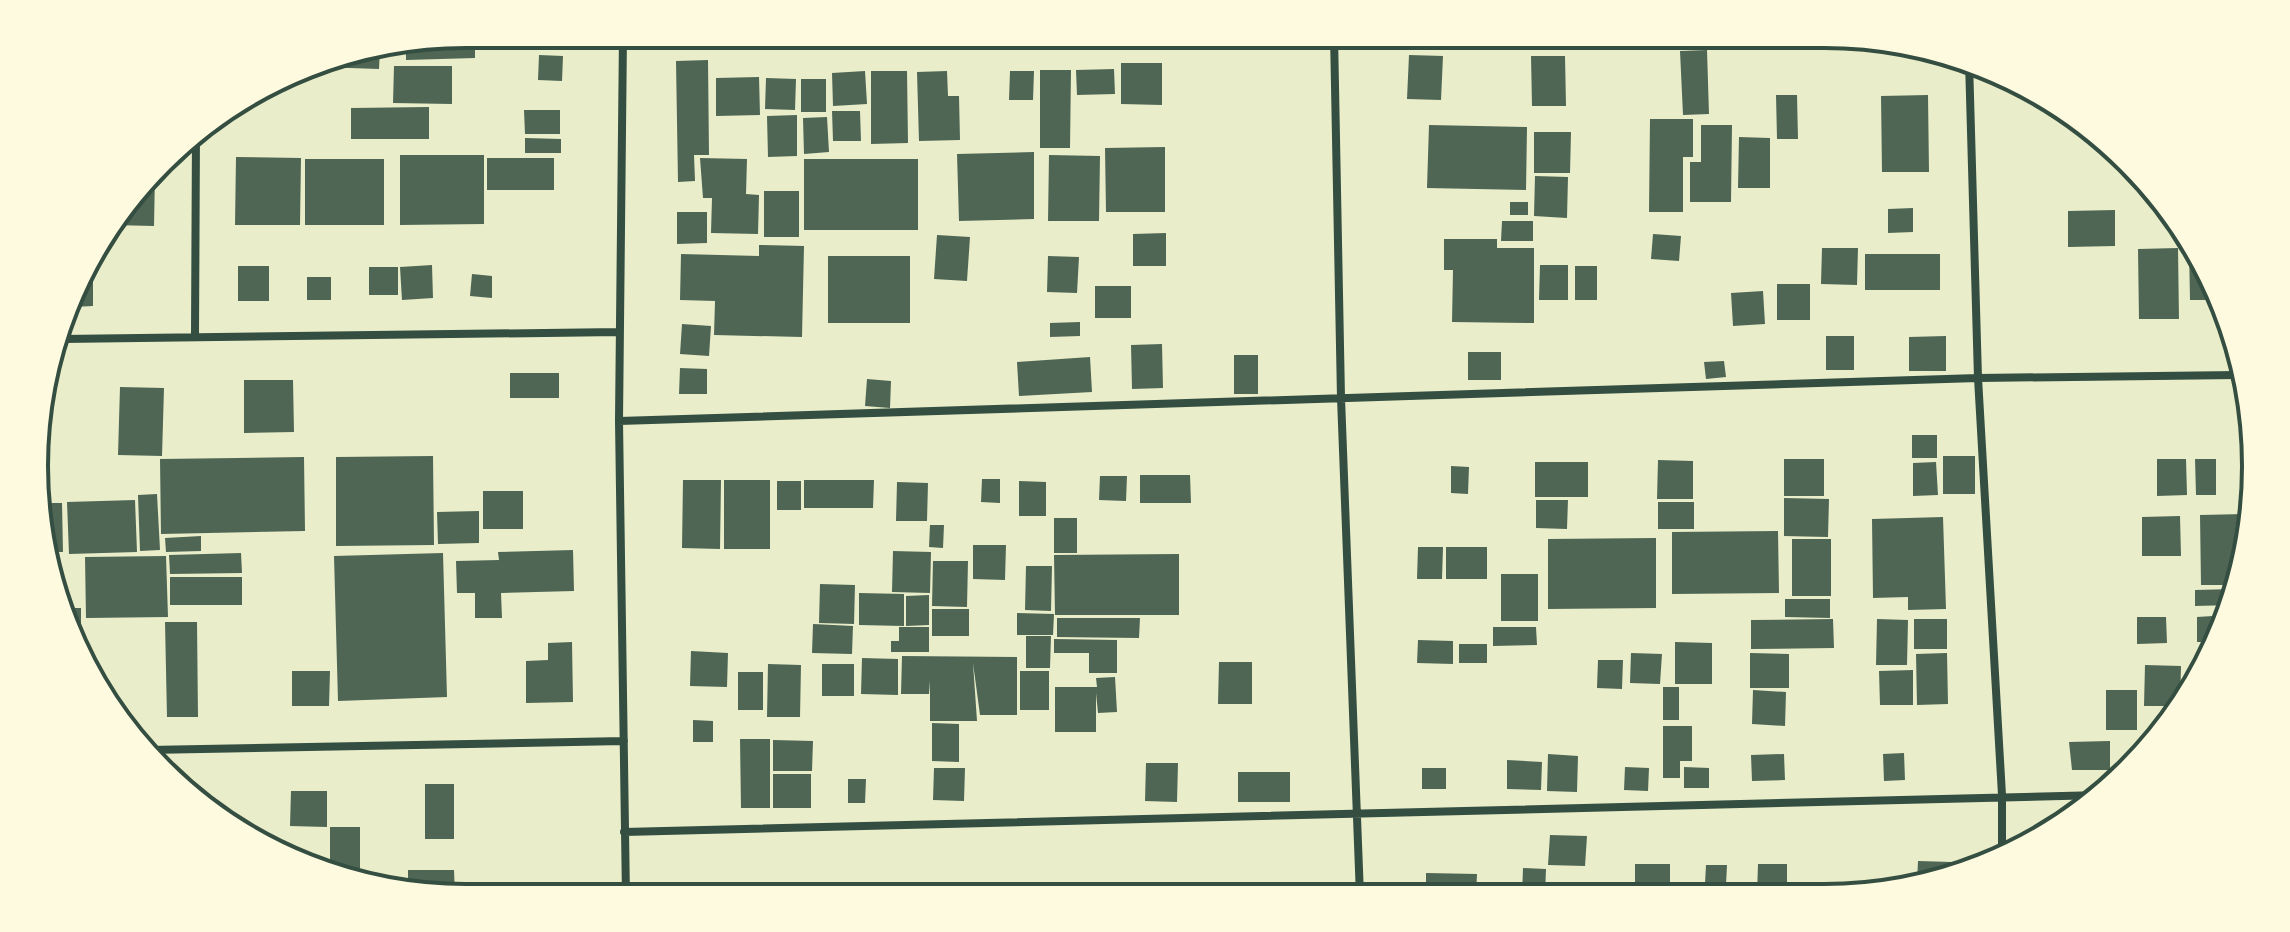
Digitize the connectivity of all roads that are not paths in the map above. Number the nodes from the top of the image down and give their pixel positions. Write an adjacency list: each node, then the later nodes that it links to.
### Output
1 (623, 48): 5 (street)
2 (1334, 48): 10 (street)
3 (1969, 74): 9 (street)
4 (196, 147): 6 (street)
5 (619, 332): 6 (street); 11 (street)
6 (195, 335): 7 (street)
7 (68, 339)
8 (2232, 375): 9 (street)
9 (1978, 378): 10 (street); 14 (street)
10 (1341, 398): 11 (street); 16 (street)
11 (619, 421): 12 (street)
12 (624, 741): 13 (street); 17 (street)
13 (159, 750)
14 (2002, 795): 15 (street); 16 (street); 18 (street)
15 (2082, 795)
16 (1356, 812): 17 (street); 20 (street)
17 (624, 832): 19 (street)
18 (2002, 844)
19 (626, 884)
20 (1359, 884)

